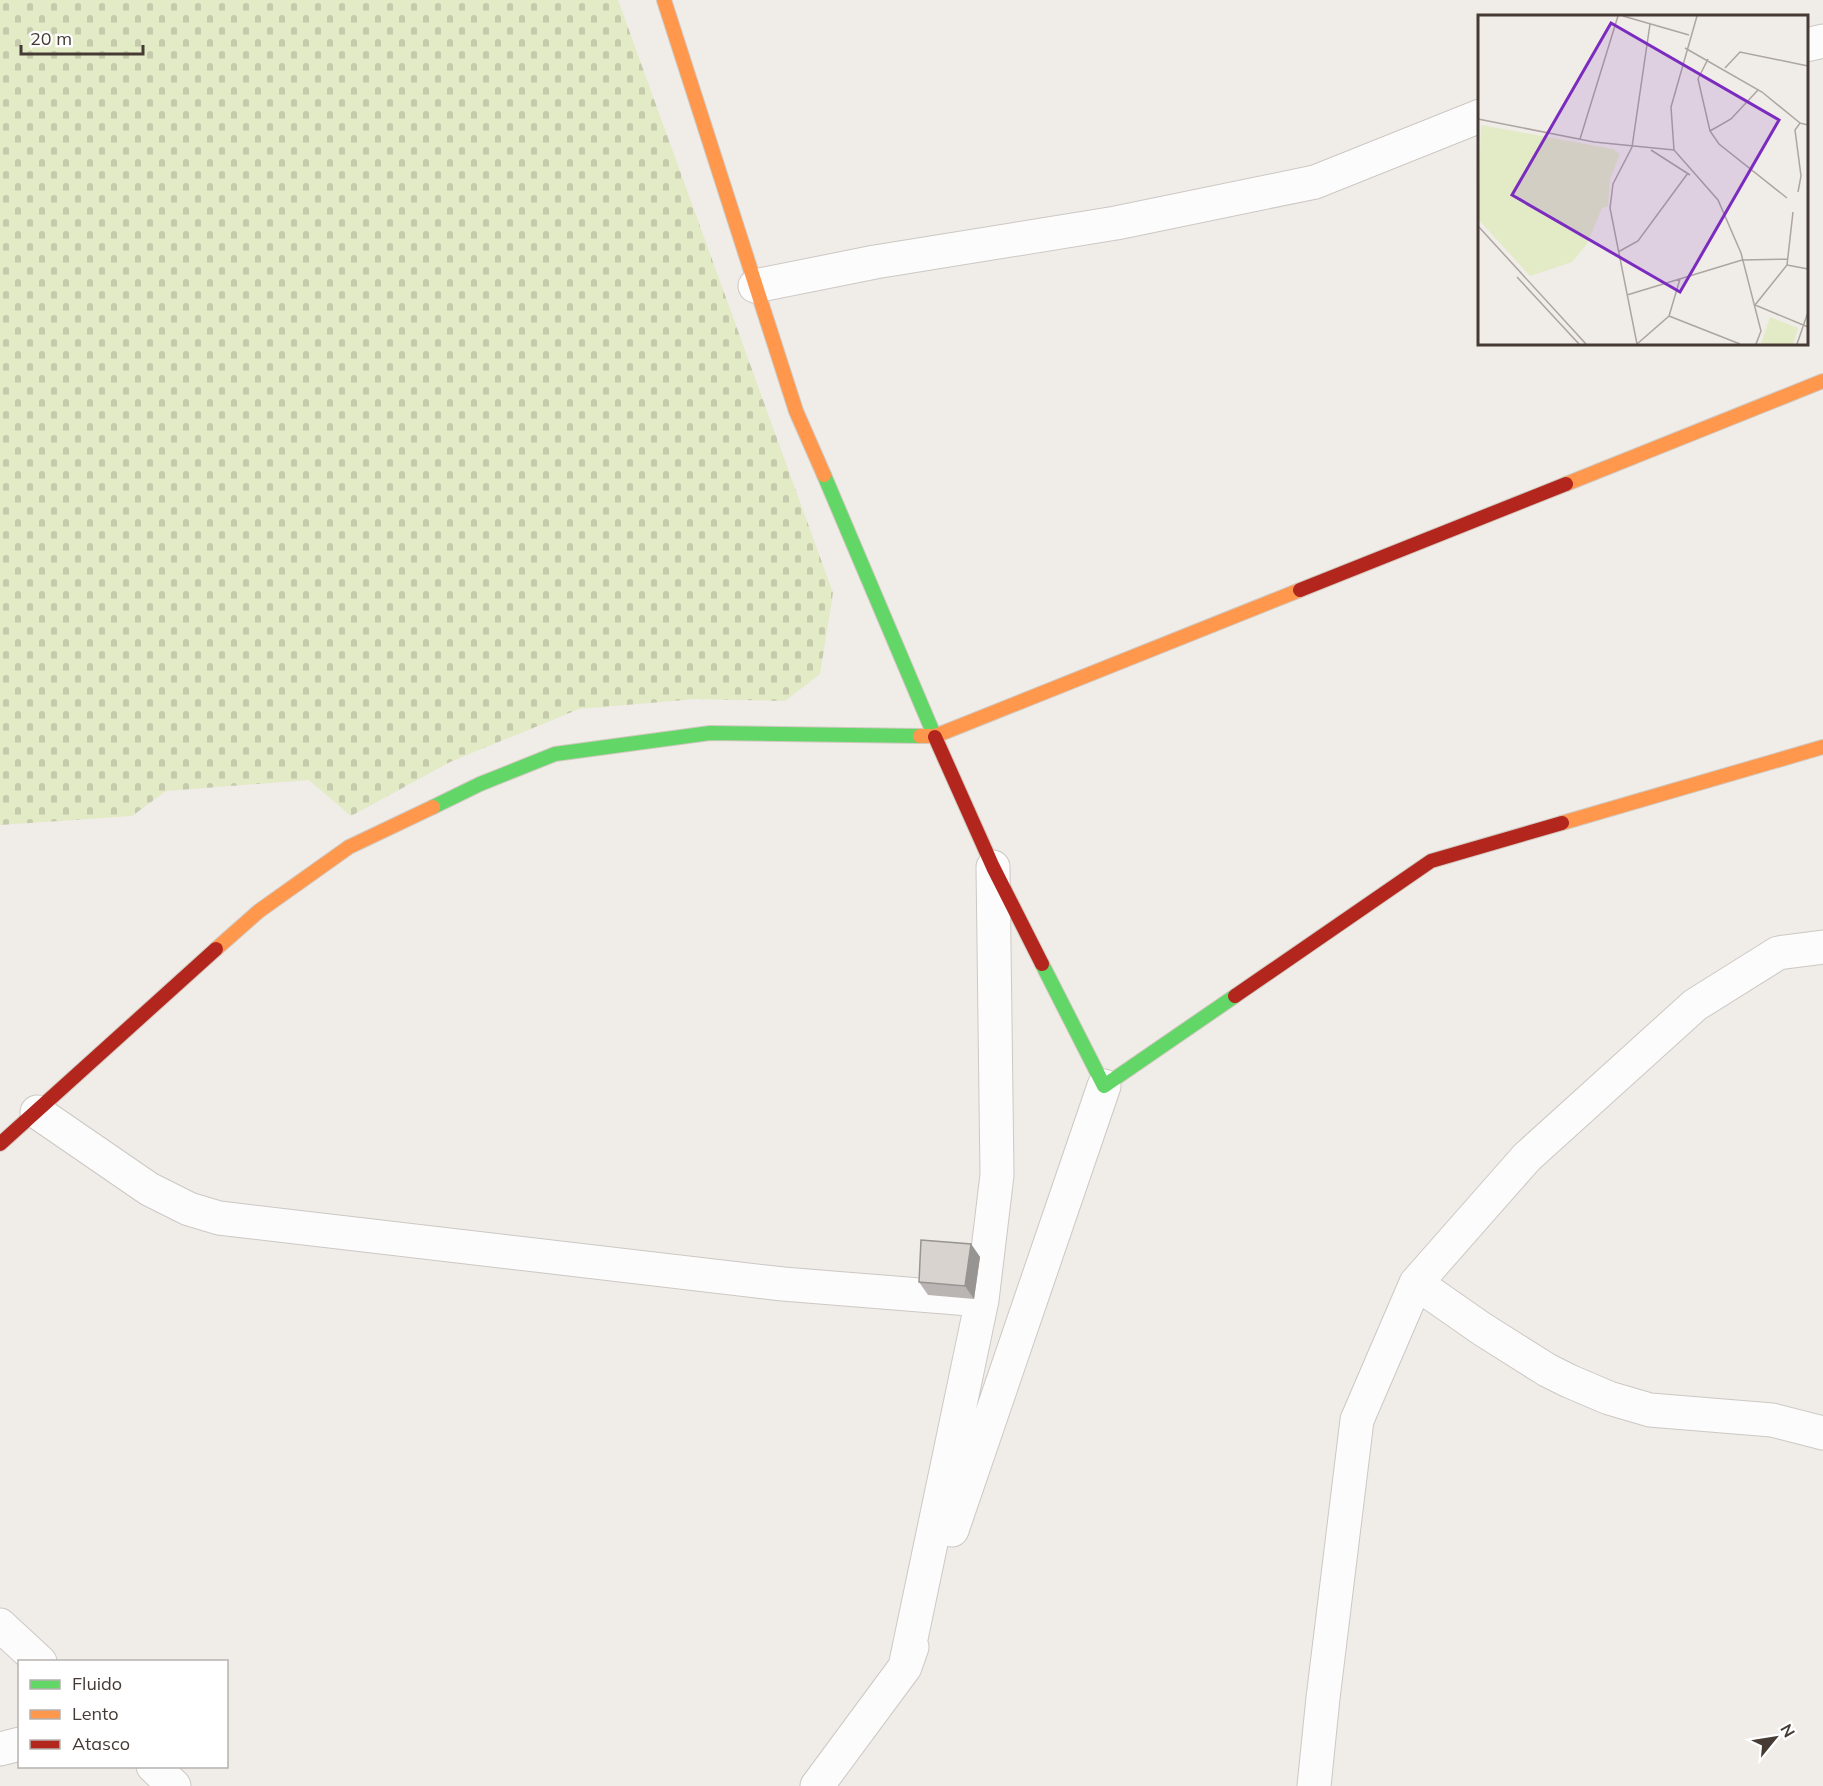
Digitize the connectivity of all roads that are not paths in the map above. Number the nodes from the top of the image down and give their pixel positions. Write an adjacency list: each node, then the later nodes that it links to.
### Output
1 (664, 0): 5 (street)
2 (1823, 41): 3 (street)
3 (1808, 45)
4 (1478, 116): 5 (street)
5 (755, 286): 7 (street)
6 (1823, 381): 7 (street)
7 (935, 736): 9 (street); 12 (street)
8 (1823, 747): 11 (street)
9 (993, 867): 11 (street); 15 (street)
10 (1823, 948): 14 (street)
11 (1104, 1086): 19 (street)
12 (37, 1112): 13 (street); 15 (street)
13 (0, 1144)
14 (1416, 1283): 16 (street); 25 (street)
15 (982, 1300): 19 (street)
16 (1823, 1432)
17 (0, 1625): 18 (street)
18 (38, 1660)
19 (905, 1667): 24 (street)
20 (18, 1744): 21 (street)
21 (0, 1749)
22 (154, 1768): 23 (street)
23 (174, 1786)
24 (817, 1786)
25 (1314, 1786)

